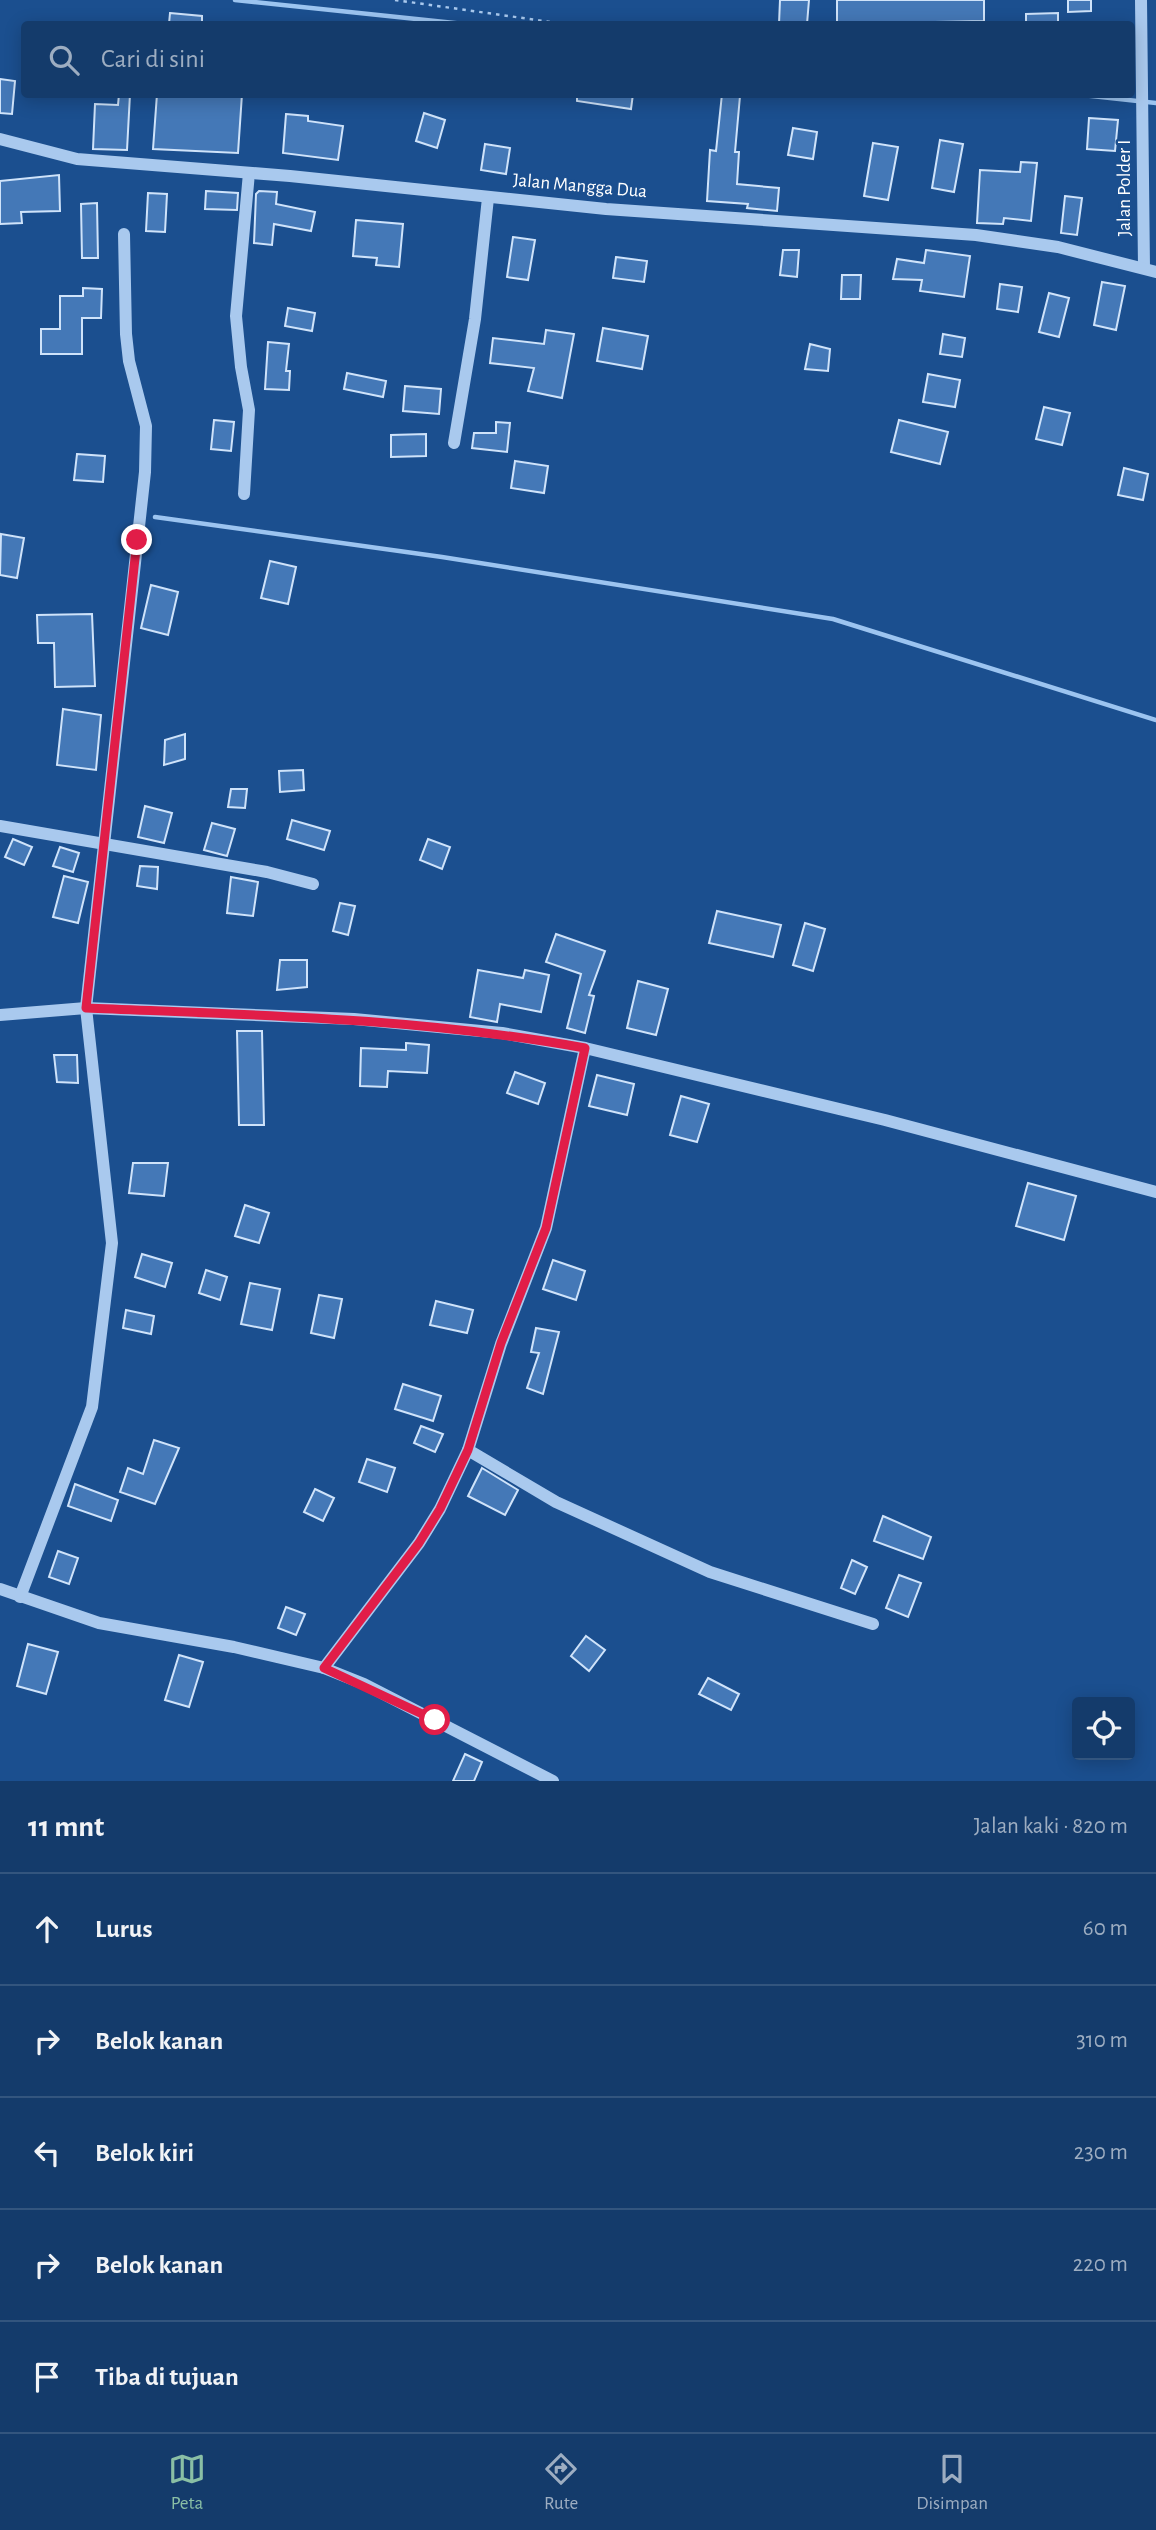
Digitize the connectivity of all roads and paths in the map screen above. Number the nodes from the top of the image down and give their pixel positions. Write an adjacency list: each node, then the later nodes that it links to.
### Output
1 (395, 0): 3 (path)
2 (1141, 0): 8 (street, Jalan Polder I)
3 (544, 21)
4 (0, 138): 5 (street, Jalan Mangga Dua)
5 (249, 173): 6 (street, Jalan Mangga Dua); 10 (street)
6 (488, 198): 8 (street, Jalan Mangga Dua); 9 (street)
7 (124, 234): 12 (street)
8 (1150, 270)
9 (454, 443)
10 (244, 495)
11 (0, 826): 12 (street)
12 (103, 844): 13 (street); 14 (street)
13 (313, 884)
14 (86, 1008): 15 (street); 16 (street); 20 (street)
15 (0, 1015)
16 (585, 1048): 17 (street); 18 (street)
17 (1156, 1192)
18 (468, 1450): 21 (street); 22 (street)
19 (0, 1589): 20 (street)
20 (20, 1597): 22 (street)
21 (873, 1624)
22 (324, 1668): 23 (street)
23 (553, 1781)

